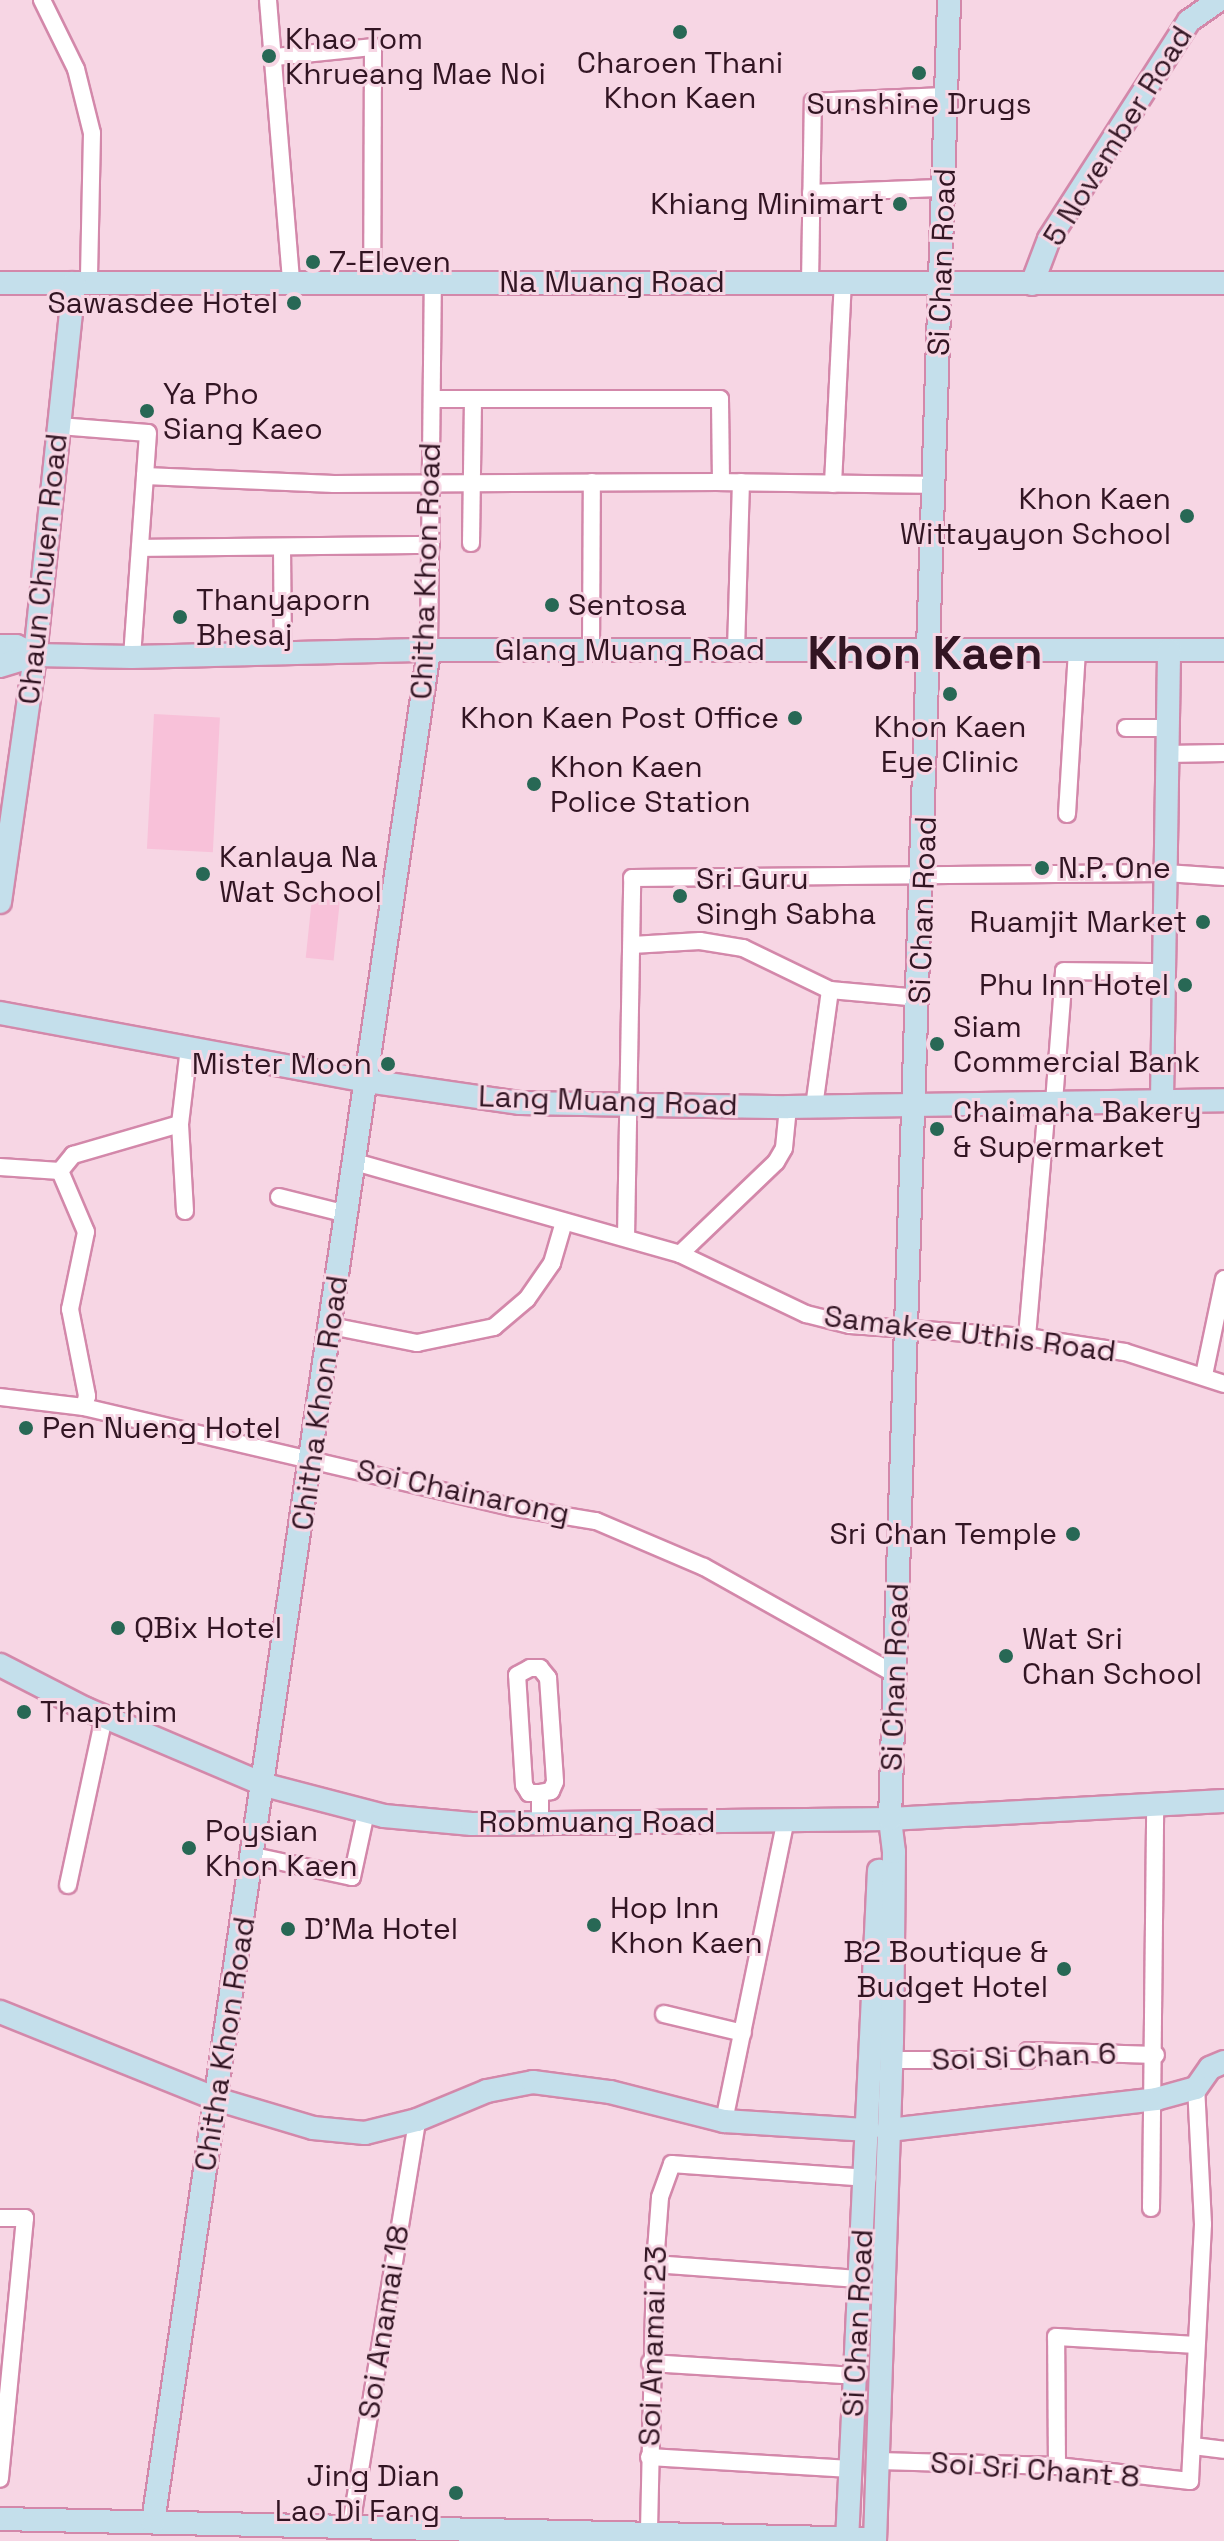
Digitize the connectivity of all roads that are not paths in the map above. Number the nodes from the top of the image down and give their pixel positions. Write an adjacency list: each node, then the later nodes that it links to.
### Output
1 (42, 0): 12 (street)
2 (268, 0): 5 (street)
3 (949, 0): 6 (street, Si Chan Road)
4 (1219, 0): 17 (street, 5 November Road)
5 (276, 57): 9 (street); 10 (street)
6 (947, 96): 7 (street, Si Chan Road); 8 (street)
7 (944, 188): 8 (street); 18 (street, Si Chan Road)
8 (811, 193): 16 (street)
9 (291, 280): 10 (street, Na Muang Road); 12 (street, Na Muang Road)
10 (372, 280): 11 (street, Na Muang Road)
11 (433, 280): 16 (street, Na Muang Road); 19 (street, Chitha Khon Road)
12 (81, 282): 13 (street, Na Muang Road); 21 (street, Chaun Chuen Road)
13 (0, 283)
14 (843, 283): 16 (street, Na Muang Road); 18 (street, Na Muang Road); 28 (street)
15 (1224, 283): 17 (street, Na Muang Road)
16 (810, 284)
17 (1032, 284): 18 (street, Na Muang Road)
18 (941, 286): 29 (street, Si Chan Road)
19 (432, 399): 20 (street); 23 (street, Chitha Khon Road)
20 (473, 399): 24 (street); 26 (street)
21 (59, 426): 22 (street); 43 (street, Chaun Chuen Road)
22 (145, 476): 23 (street); 33 (street)
23 (432, 480): 24 (street); 31 (street, Chitha Khon Road)
24 (472, 482): 25 (street); 30 (street)
25 (592, 482): 26 (street); 37 (street)
26 (721, 482): 27 (street)
27 (741, 482): 28 (street); 38 (street)
28 (833, 484): 29 (street)
29 (935, 485): 35 (street, Si Chan Road)
30 (471, 543)
31 (431, 545): 32 (street); 36 (street, Chitha Khon Road)
32 (282, 547): 33 (street); 42 (street)
33 (140, 548): 44 (street)
34 (0, 646): 43 (street, Glang Muang Road)
35 (931, 648): 38 (street, Glang Muang Road); 41 (street, Glang Muang Road); 52 (street, Si Chan Road)
36 (429, 650): 37 (street, Glang Muang Road); 42 (street, Glang Muang Road); 61 (street, Chitha Khon Road)
37 (591, 650): 38 (street, Glang Muang Road)
38 (736, 650)
39 (1169, 650): 40 (street, Glang Muang Road); 41 (street, Glang Muang Road); 47 (street)
40 (1224, 650)
41 (1077, 651): 50 (street)
42 (283, 652): 44 (street, Glang Muang Road)
43 (35, 655): 44 (street, Glang Muang Road); 45 (street, Glang Muang Road); 54 (street, Chaun Chuen Road)
44 (132, 657)
45 (0, 666)
46 (1126, 728): 47 (street)
47 (1167, 728): 49 (street)
48 (1224, 753): 49 (street)
49 (1166, 754): 51 (street)
50 (1067, 814)
51 (1166, 873): 52 (street); 53 (street); 56 (street)
52 (924, 877): 55 (street); 58 (street, Si Chan Road)
53 (1224, 877)
54 (0, 902)
55 (632, 945): 57 (street); 66 (street)
56 (1165, 972): 62 (street); 65 (street)
57 (830, 990): 58 (street); 68 (street)
58 (920, 998): 64 (street, Si Chan Road)
59 (0, 1013): 60 (street, Lang Muang Road)
60 (189, 1047): 61 (street, Lang Muang Road); 69 (street)
61 (367, 1081): 66 (street, Lang Muang Road); 70 (street, Chitha Khon Road)
62 (1162, 1100): 63 (street, Lang Muang Road); 65 (street, Lang Muang Road)
63 (1224, 1100)
64 (916, 1102): 65 (street, Lang Muang Road); 68 (street, Lang Muang Road); 81 (street, Si Chan Road)
65 (1051, 1102): 82 (street)
66 (628, 1105): 67 (street, Lang Muang Road); 77 (street)
67 (788, 1107): 68 (street, Lang Muang Road); 78 (street)
68 (814, 1107)
69 (180, 1124): 72 (street); 74 (street)
70 (355, 1162): 75 (street, Chitha Khon Road); 76 (street, Samakee Uthis Road)
71 (0, 1167): 72 (street)
72 (60, 1171): 86 (street)
73 (279, 1197): 75 (street)
74 (185, 1211)
75 (347, 1214): 80 (street, Chitha Khon Road)
76 (564, 1222): 77 (street, Samakee Uthis Road); 80 (street)
77 (626, 1237): 78 (street, Samakee Uthis Road)
78 (680, 1254): 81 (street, Samakee Uthis Road)
79 (1224, 1279): 83 (street)
80 (331, 1326): 87 (street, Chitha Khon Road)
81 (908, 1327): 82 (street, Samakee Uthis Road); 89 (street, Si Chan Road)
82 (1027, 1337): 83 (street, Samakee Uthis Road)
83 (1204, 1375): 84 (street, Samakee Uthis Road)
84 (1224, 1384)
85 (0, 1397): 86 (street, Soi Chainarong)
86 (84, 1407): 87 (street, Soi Chainarong)
87 (313, 1459): 89 (street, Soi Chainarong); 91 (street, Chitha Khon Road)
88 (0, 1665): 90 (street, Robmuang Road)
89 (895, 1674): 96 (street, Si Chan Road)
90 (104, 1717): 91 (street, Robmuang Road); 100 (street)
91 (265, 1785): 95 (street, Robmuang Road); 99 (street, Chitha Khon Road)
92 (540, 1793): 92 (street); 98 (street)
93 (1224, 1801): 94 (street, Robmuang Road)
94 (1155, 1808): 96 (street, Robmuang Road); 104 (street)
95 (366, 1812): 98 (street, Robmuang Road); 99 (street)
96 (890, 1819): 97 (street, Robmuang Road); 105 (street, Si Chan Road); 112 (street, Si Chan Road)
97 (786, 1820): 98 (street, Robmuang Road); 103 (street)
98 (540, 1823)
99 (254, 1856): 108 (street, Chitha Khon Road)
100 (68, 1885)
101 (0, 2012): 108 (street)
102 (664, 2014): 103 (street)
103 (743, 2033): 111 (street)
104 (1156, 2055): 105 (street, Soi Si Chan 6); 109 (street)
105 (891, 2060): 112 (street, Si Chan Road)
106 (1224, 2062): 107 (street)
107 (1196, 2088): 109 (street); 121 (street)
108 (216, 2099): 110 (street); 132 (street, Chitha Khon Road)
109 (1156, 2099): 112 (street); 114 (street)
110 (417, 2120): 111 (street); 133 (street, Soi Anamai 18)
111 (724, 2121): 112 (street)
112 (879, 2130): 113 (street, Si Chan Road); 117 (street, Si Chan Road)
113 (867, 2178): 116 (street, Si Chan Road); 118 (street, Soi Anamai 23)
114 (1151, 2208)
115 (0, 2218): 120 (street)
116 (862, 2253): 117 (street); 119 (street, Si Chan Road)
117 (886, 2254): 127 (street, Si Chan Road)
118 (655, 2264): 119 (street); 122 (street, Soi Anamai 23)
119 (860, 2279): 123 (street, Si Chan Road)
120 (7, 2333): 130 (street)
121 (1193, 2345): 124 (street); 128 (street)
122 (650, 2363): 123 (street); 126 (street, Soi Anamai 23)
123 (855, 2376): 129 (street, Si Chan Road)
124 (1193, 2446): 125 (street); 128 (street, Soi Sri Chant 8)
125 (1224, 2450)
126 (649, 2457): 129 (street); 134 (street, Soi Anamai 23)
127 (879, 2461): 128 (street, Soi Sri Chant 8); 136 (street, Si Chan Road)
128 (1057, 2466)
129 (851, 2469): 135 (street, Si Chan Road)
130 (0, 2479)
131 (0, 2519): 132 (street)
132 (153, 2522): 133 (street)
133 (351, 2525): 134 (street)
134 (649, 2530): 135 (street)
135 (847, 2540): 136 (street)
136 (875, 2540)

